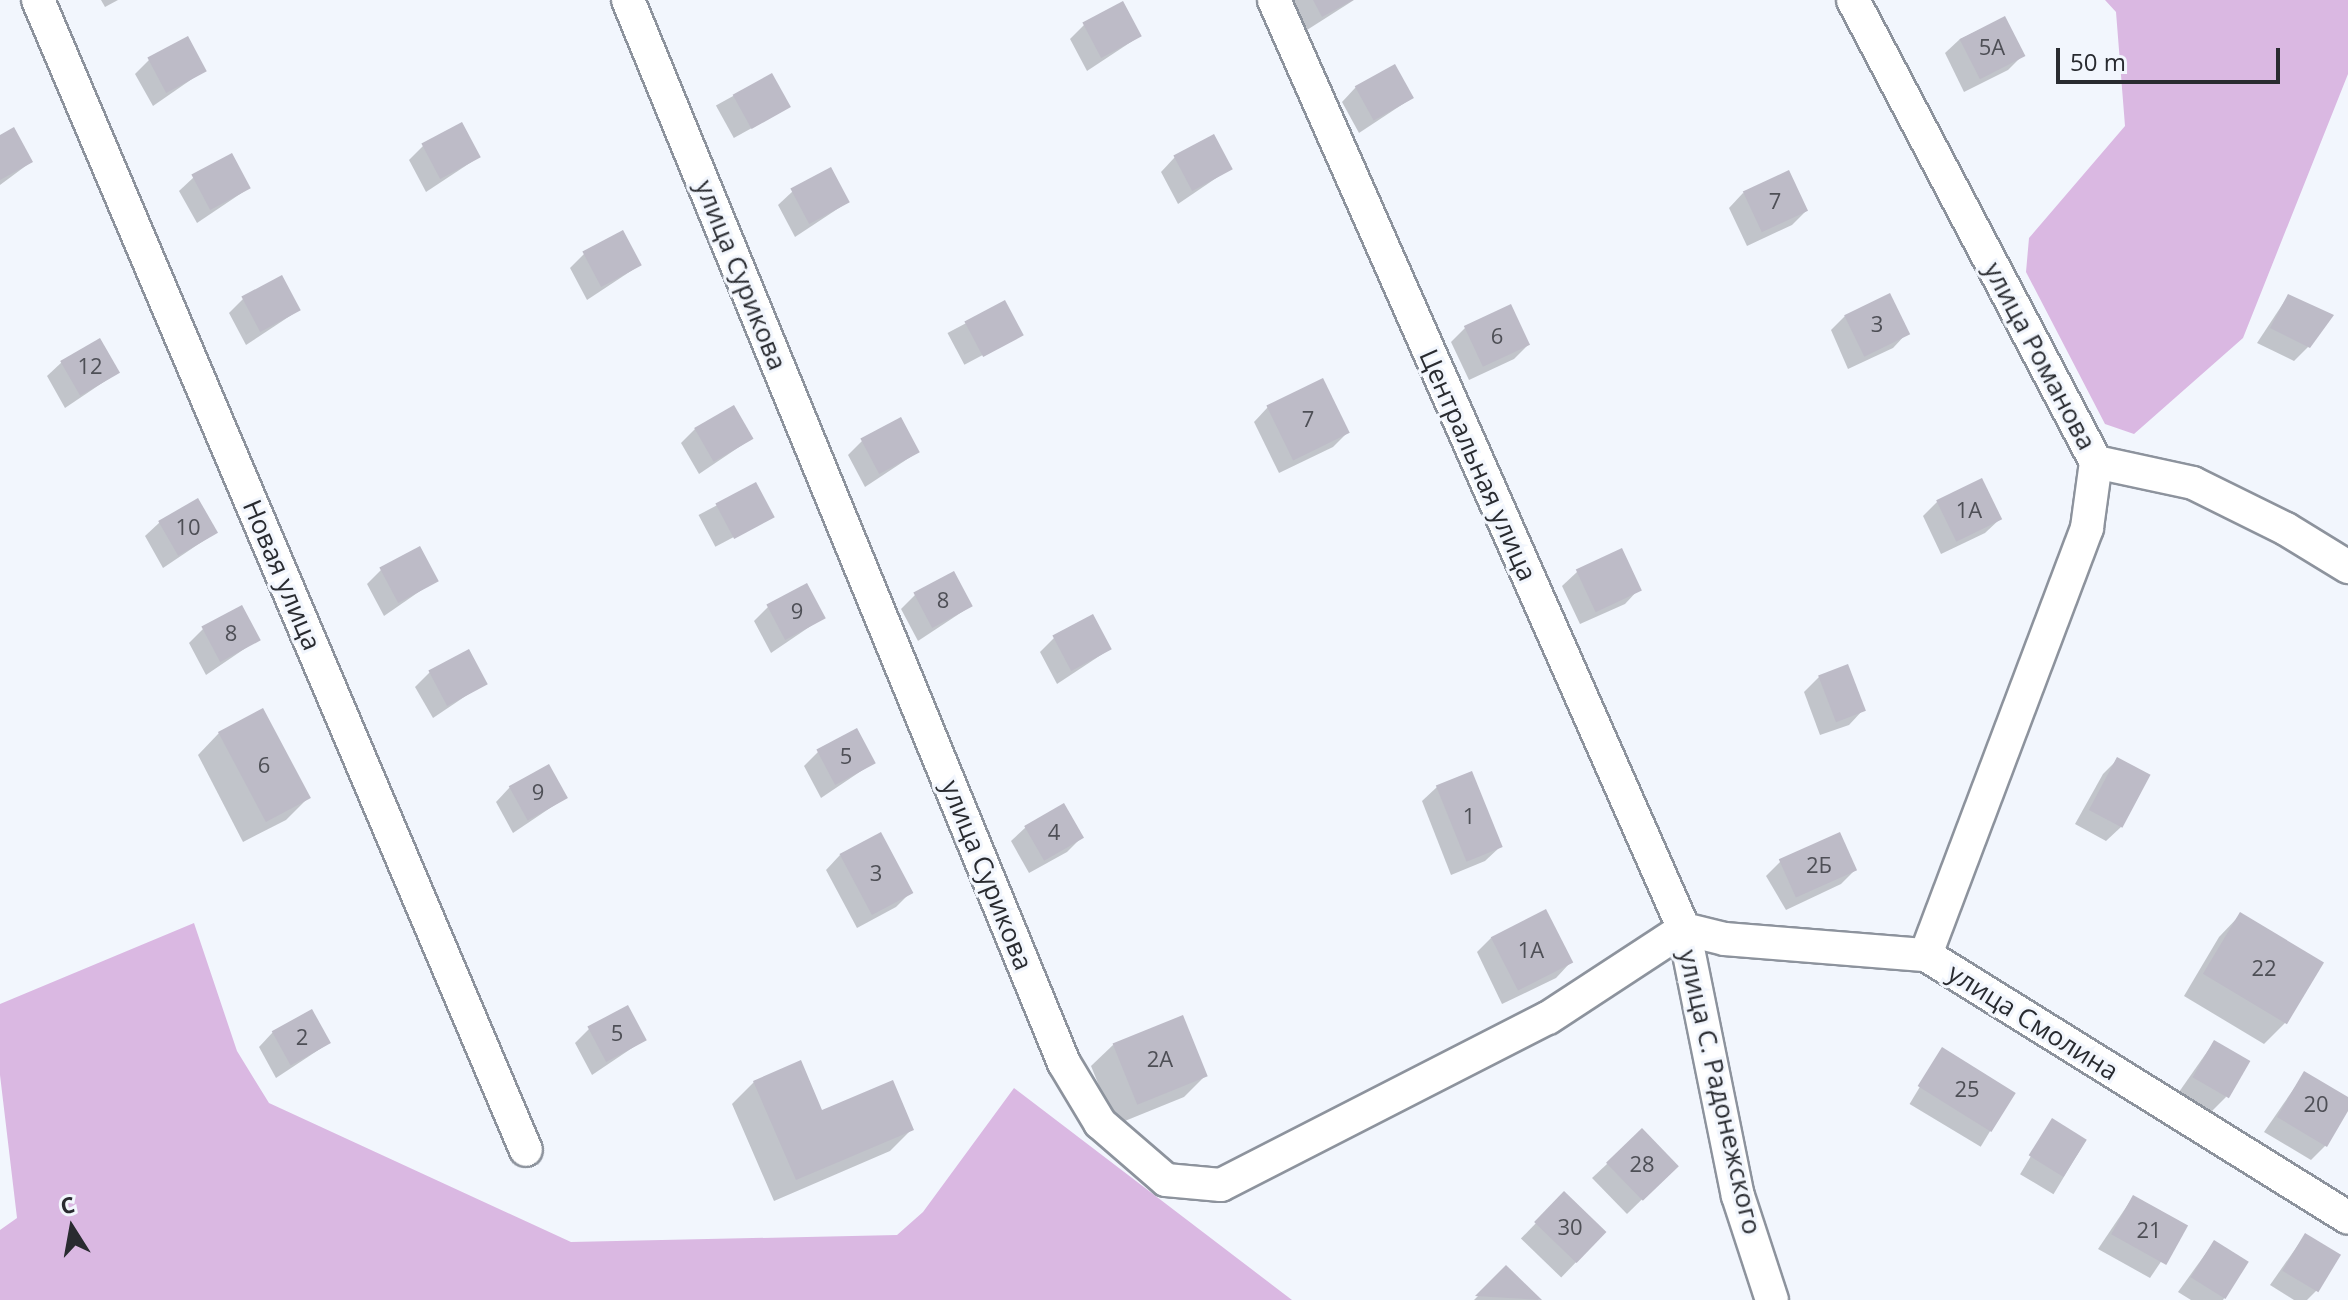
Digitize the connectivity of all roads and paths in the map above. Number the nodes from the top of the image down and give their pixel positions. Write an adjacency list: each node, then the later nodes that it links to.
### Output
1 (38, 0): 9 (street, Новая улица)
2 (628, 0): 7 (street, улица Сурикова)
3 (1274, 0): 7 (street, Центральная улица)
4 (1853, 0): 5 (street, улица Романова)
5 (2096, 462): 6 (street); 8 (street, улица Романова)
6 (2348, 567)
7 (1684, 929): 8 (street, улица Смолина); 11 (street, улица С. Радонежского)
8 (1926, 955): 10 (street, улица Смолина)
9 (526, 1150)
10 (2348, 1218)
11 (1772, 1300)

